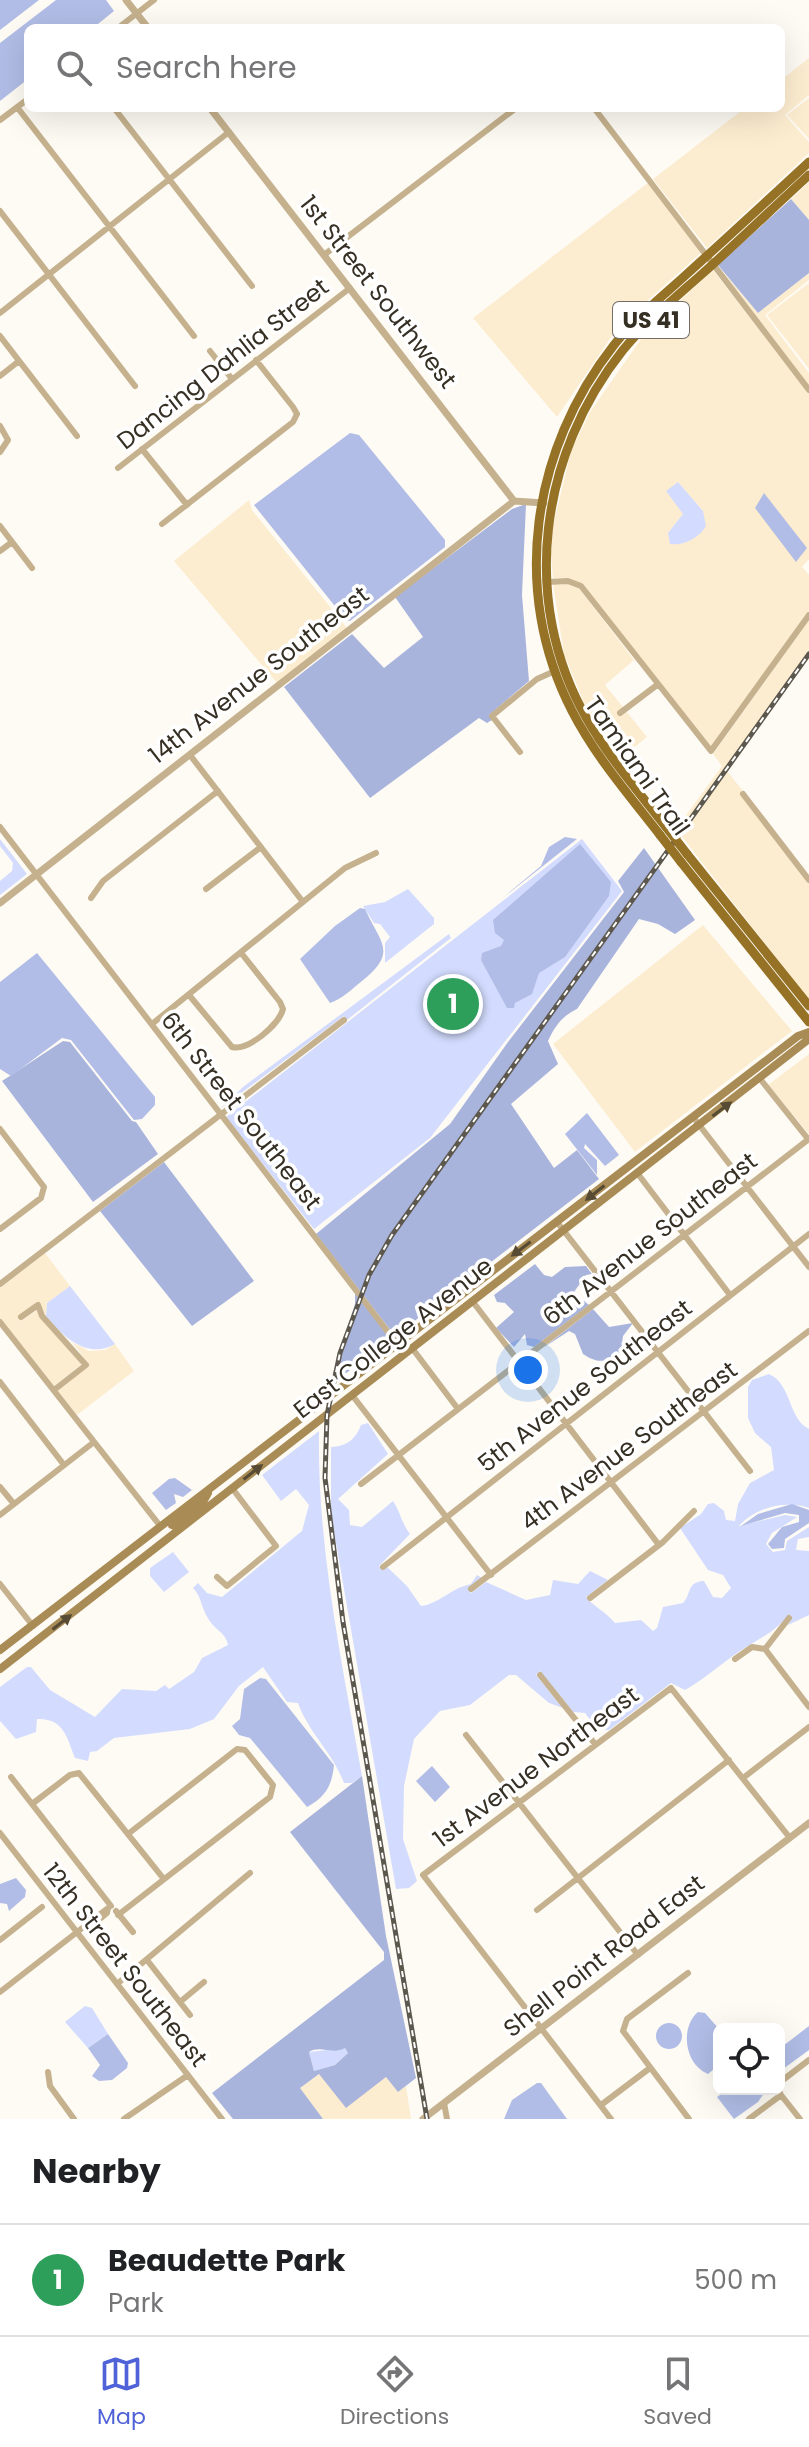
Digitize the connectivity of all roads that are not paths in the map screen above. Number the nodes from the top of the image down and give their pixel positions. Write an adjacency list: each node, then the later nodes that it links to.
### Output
1 (126, 0): 3 (street)
2 (154, 0): 3 (street)
3 (136, 14): 4 (street); 5 (street)
4 (123, 24)
5 (145, 24)
6 (24, 102): 7 (street)
7 (17, 107): 12 (street); 18 (street)
8 (117, 112): 16 (street)
9 (213, 112): 13 (street, 1st Street Southwest)
10 (511, 112): 19 (street)
11 (597, 112): 20 (street)
12 (0, 120)
13 (229, 132): 16 (street); 19 (street, 1st Street Southwest)
14 (809, 162): 20 (main road, Tamiami Trail / US 41)
15 (809, 175): 20 (main road, Tamiami Trail / US 41)
16 (170, 179): 18 (street); 22 (street)
17 (0, 211): 21 (street)
18 (110, 227): 21 (street); 26 (street)
19 (324, 255): 23 (street, 1st Street Southwest)
20 (710, 260): 33 (street); 40 (main road, Tamiami Trail / US 41)
21 (49, 274): 24 (street); 32 (street)
22 (252, 286)
23 (350, 288): 28 (street, Dancing Dahlia Street); 39 (street, 1st Street Southwest)
24 (0, 313)
25 (0, 336): 29 (street)
26 (194, 336)
27 (210, 351): 31 (street)
28 (256, 360): 31 (street, Dancing Dahlia Street); 41 (street)
29 (19, 361): 30 (street); 35 (street)
30 (0, 376)
31 (232, 379): 36 (street, Dancing Dahlia Street)
32 (135, 386)
33 (809, 390)
34 (0, 426): 37 (street)
35 (77, 436)
36 (142, 449): 38 (street, Dancing Dahlia Street); 41 (street)
37 (0, 452)
38 (118, 468)
39 (514, 501): 40 (street); 53 (street, 14th Avenue Southeast)
40 (546, 503): 47 (main road, Tamiami Trail / US 41); 49 (main road, Tamiami Trail / US 41)
41 (187, 505): 42 (street)
42 (162, 524)
43 (0, 526): 44 (street)
44 (12, 542): 45 (street); 46 (street)
45 (0, 551)
46 (32, 568)
47 (547, 582): 50 (street); 57 (main road, Tamiami Trail / US 41)
48 (809, 615): 50 (street)
49 (555, 671): 52 (street); 57 (main road, Tamiami Trail / US 41)
50 (657, 685): 51 (street)
51 (620, 713)
52 (520, 752)
53 (190, 755): 54 (street); 61 (street, 14th Avenue Southeast)
54 (218, 791): 58 (street); 64 (street)
55 (743, 794): 62 (street)
56 (0, 827): 61 (street, 6th Street Southeast)
57 (663, 831): 60 (main road, Tamiami Trail / US 41, bridge)
58 (261, 847): 63 (street); 65 (street)
59 (376, 853): 65 (street)
60 (684, 858): 69 (main road, Tamiami Trail / US 41); 71 (main road, Tamiami Trail / US 41)
61 (37, 875): 66 (street, 14th Avenue Southeast); 72 (street, 6th Street Southeast)
62 (809, 880)
63 (206, 889)
64 (91, 898)
65 (303, 902): 67 (street)
66 (0, 903)
67 (242, 954): 68 (street); 68 (street)
68 (189, 995): 72 (street)
69 (809, 1006)
70 (344, 1020): 76 (street)
71 (809, 1022)
72 (152, 1024): 76 (street, 6th Street Southeast)
73 (809, 1032): 77 (main road, East College Avenue)
74 (809, 1039): 75 (main road, East College Avenue)
75 (761, 1080): 78 (main road, East College Avenue, one-way to 75); 80 (street)
76 (221, 1114): 92 (street); 99 (street, 6th Street Southeast)
77 (693, 1117): 78 (street); 83 (main road, East College Avenue, one-way to 83)
78 (700, 1126): 81 (main road, East College Avenue); 82 (street)
79 (0, 1129): 84 (street)
80 (809, 1139): 82 (street, 6th Avenue Southeast)
81 (638, 1174): 85 (main road, East College Avenue); 87 (street)
82 (747, 1187): 87 (street, 6th Avenue Southeast); 88 (street)
83 (557, 1222): 85 (street); 90 (main road, East College Avenue, one-way to 90)
84 (0, 1229)
85 (565, 1231): 91 (main road, East College Avenue); 93 (street)
86 (809, 1234): 88 (street, 5th Avenue Southeast)
87 (685, 1235): 93 (street, 6th Avenue Southeast); 94 (street)
88 (794, 1246): 89 (street); 94 (street, 5th Avenue Southeast)
89 (809, 1267)
90 (485, 1277): 91 (main road); 99 (main road, East College Avenue)
91 (498, 1282): 95 (main road, East College Avenue)
92 (0, 1284)
93 (612, 1291): 101 (street); 102 (street, 6th Avenue Southeast)
94 (730, 1295): 101 (street, 5th Avenue Southeast)
95 (473, 1302): 100 (main road, East College Avenue); 102 (street)
96 (21, 1317): 104 (street)
97 (0, 1322): 104 (street)
98 (809, 1331): 107 (street, 4th Avenue Southeast)
99 (398, 1345): 100 (street); 117 (main road, East College Avenue)
100 (412, 1348): 105 (main road, East College Avenue); 106 (street)
101 (658, 1352): 107 (street); 108 (street, 5th Avenue Southeast)
102 (519, 1362): 106 (street, 6th Avenue Southeast); 108 (street)
103 (0, 1382): 111 (street)
104 (54, 1390): 109 (street)
105 (352, 1395): 110 (street); 116 (main road, East College Avenue, one-way to 105)
106 (458, 1409): 110 (street, 6th Avenue Southeast)
107 (704, 1411): 112 (street); 113 (street, 4th Avenue Southeast)
108 (566, 1423): 113 (street); 121 (street, 5th Avenue Southeast)
109 (94, 1442): 111 (street); 122 (street)
110 (399, 1455): 114 (street, 6th Avenue Southeast); 121 (street)
111 (64, 1465): 118 (street)
112 (750, 1471)
113 (612, 1482): 124 (street); 126 (street, 4th Avenue Southeast)
114 (361, 1484)
115 (0, 1487): 118 (street)
116 (232, 1488): 123 (main road, East College Avenue); 128 (street)
117 (210, 1489): 122 (main road, East College Avenue); 123 (main road)
118 (14, 1504): 120 (street)
119 (694, 1511): 124 (street)
120 (0, 1515)
121 (446, 1517): 125 (street, 5th Avenue Southeast); 126 (street)
122 (161, 1527): 123 (main road); 127 (main road); 133 (main road, East College Avenue)
123 (176, 1528): 127 (main road, East College Avenue)
124 (659, 1545): 131 (street)
125 (383, 1567)
126 (491, 1575): 130 (street, 4th Avenue Southeast)
127 (119, 1577): 137 (main road, East College Avenue, one-way to 127)
128 (217, 1577)
129 (0, 1584): 133 (street)
130 (471, 1589)
131 (590, 1598)
132 (789, 1618): 134 (street)
133 (33, 1626): 135 (main road, East College Avenue)
134 (765, 1649): 136 (street); 139 (street)
135 (0, 1650)
136 (735, 1659)
137 (0, 1669)
138 (540, 1675): 142 (street)
139 (809, 1707)
140 (809, 1727): 145 (street)
141 (466, 1735): 147 (street)
142 (595, 1744): 143 (street, 1st Avenue Northeast); 147 (street, 1st Avenue Northeast)
143 (729, 1760): 145 (street); 154 (street)
144 (11, 1777): 146 (street)
145 (743, 1778): 151 (street)
146 (32, 1804): 150 (street); 156 (street)
147 (519, 1804): 154 (street); 170 (street, 1st Avenue Northeast)
148 (809, 1823): 151 (street, Shell Point Road East)
149 (0, 1833): 160 (street, 12th Street Southeast)
150 (128, 1834): 153 (street); 153 (street)
151 (790, 1838): 162 (street, Shell Point Road East)
152 (250, 1873): 163 (street)
153 (163, 1878): 158 (street)
154 (577, 1878): 157 (street); 162 (street)
155 (42, 1907): 161 (street)
156 (109, 1907): 158 (street); 160 (street)
157 (537, 1910)
158 (118, 1915): 159 (street)
159 (133, 1932)
160 (77, 1933): 166 (street, 12th Street Southeast); 167 (street)
161 (0, 1940)
162 (638, 1955): 170 (street, Shell Point Road East)
163 (147, 1960): 166 (street); 168 (street)
164 (688, 1973): 172 (street)
165 (204, 1982): 168 (street)
166 (117, 1984): 174 (street, 12th Street Southeast)
167 (0, 1992)
168 (180, 2002): 169 (street)
169 (190, 2015)
170 (542, 2030): 178 (street, Shell Point Road East); 179 (street)
171 (809, 2060): 175 (street)
172 (650, 2068): 179 (street); 186 (street)
173 (48, 2072): 180 (street)
174 (188, 2075): 181 (street); 182 (street, 12th Street Southeast)
175 (785, 2083)
176 (773, 2095): 187 (street)
177 (783, 2095): 188 (street)
178 (444, 2103): 183 (street, Shell Point Road East); 184 (street)
179 (601, 2105): 185 (street)
180 (74, 2119)
181 (124, 2119)
182 (222, 2119)
183 (423, 2119)
184 (447, 2119)
185 (611, 2119)
186 (689, 2119)
187 (749, 2119)
188 (800, 2119)

